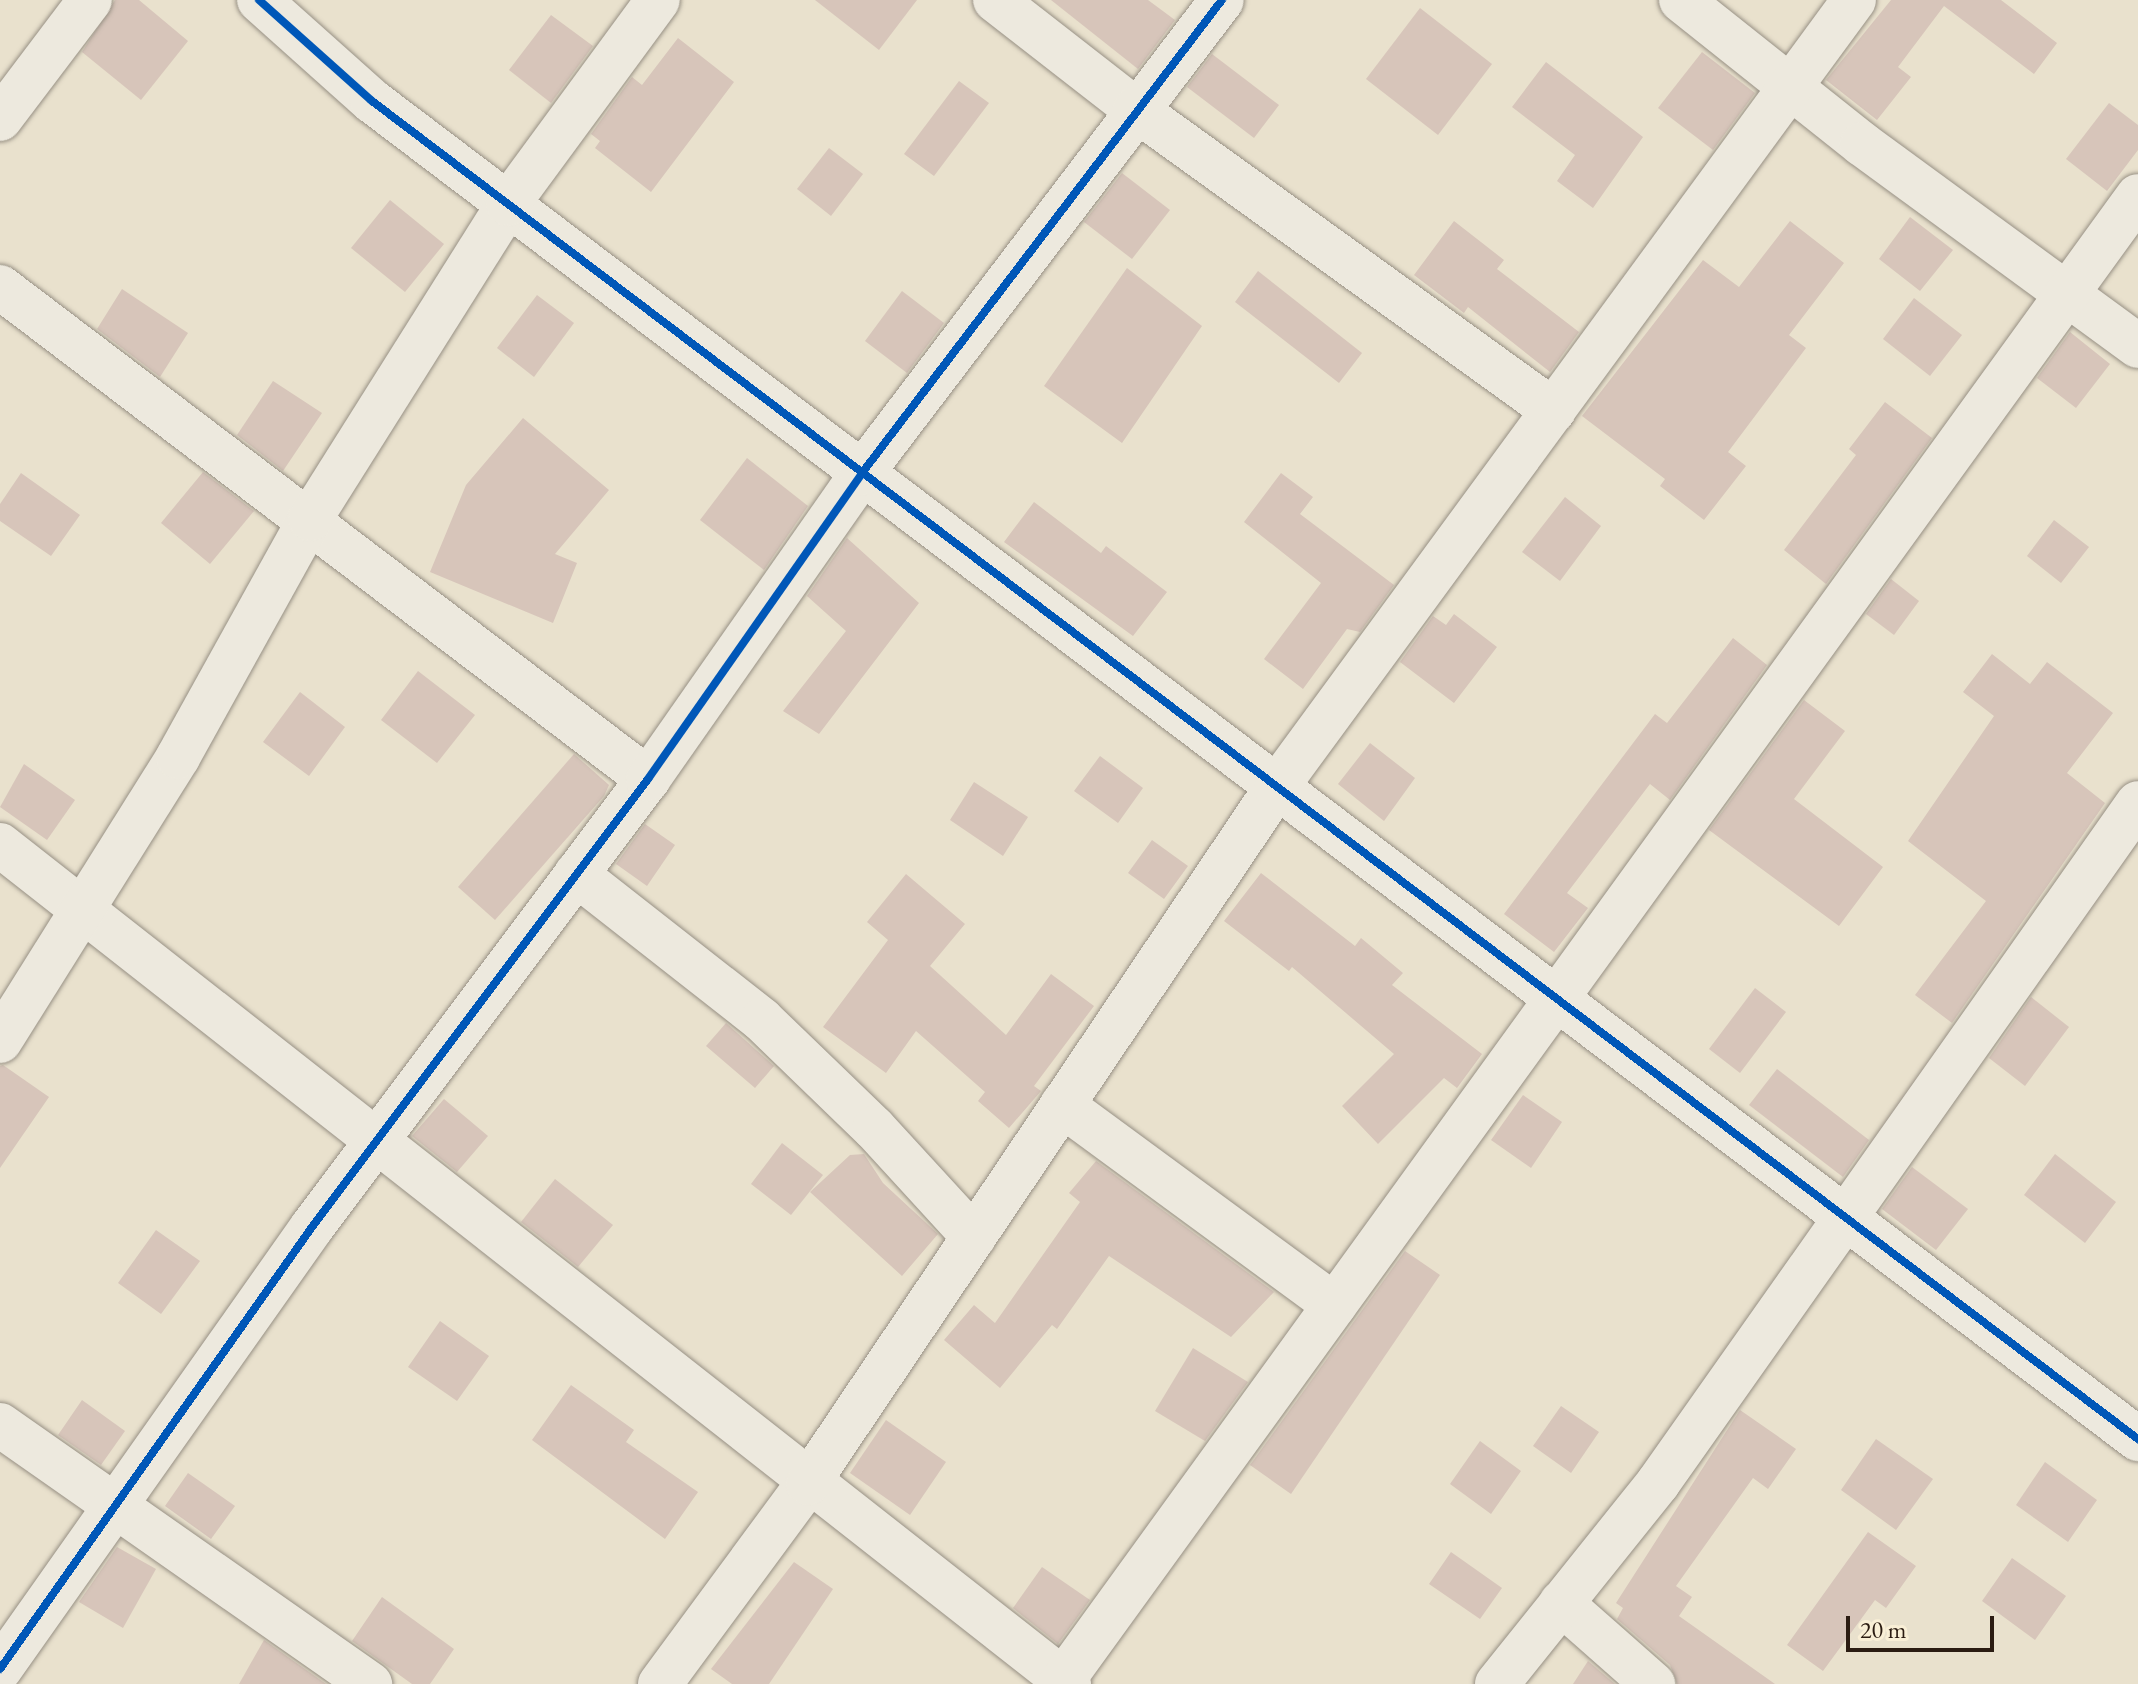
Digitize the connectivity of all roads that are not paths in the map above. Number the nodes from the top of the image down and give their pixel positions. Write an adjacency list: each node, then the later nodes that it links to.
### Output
1 (90, 0): 10 (street)
2 (259, 0): 12 (street)
3 (658, 0): 12 (street)
4 (995, 0): 9 (street)
5 (1222, 0): 9 (street)
6 (1681, 0): 8 (street)
7 (1854, 0): 8 (street)
8 (1791, 88): 14 (street); 16 (street)
9 (1135, 109): 16 (street); 17 (street)
10 (0, 119)
11 (2138, 196): 14 (street)
12 (508, 204): 17 (street); 18 (street)
13 (0, 287): 18 (street)
14 (2067, 294): 15 (street); 25 (street)
15 (2138, 346)
16 (1554, 411): 20 (street)
17 (862, 473): 19 (street); 20 (street)
18 (310, 519): 19 (street); 24 (street)
19 (648, 779): 23 (street)
20 (1276, 788): 25 (street); 27 (street)
21 (2138, 803): 29 (street)
22 (0, 845): 24 (street)
23 (576, 874): 28 (street); 30 (street)
24 (80, 911): 26 (street); 28 (street)
25 (1556, 1000): 29 (street); 31 (street)
26 (0, 1041)
27 (1062, 1105): 30 (street); 31 (street)
28 (377, 1141): 34 (street); 35 (street)
29 (1840, 1218): 33 (street); 36 (street)
30 (974, 1237): 34 (street)
31 (1334, 1305): 38 (street)
32 (0, 1425): 35 (street)
33 (2138, 1439)
34 (808, 1483): 38 (street); 40 (street)
35 (115, 1506): 37 (street); 39 (street)
36 (1561, 1603): 41 (street); 42 (street)
37 (0, 1669)
38 (1064, 1682)
39 (370, 1684)
40 (660, 1684)
41 (1497, 1684)
42 (1653, 1684)

